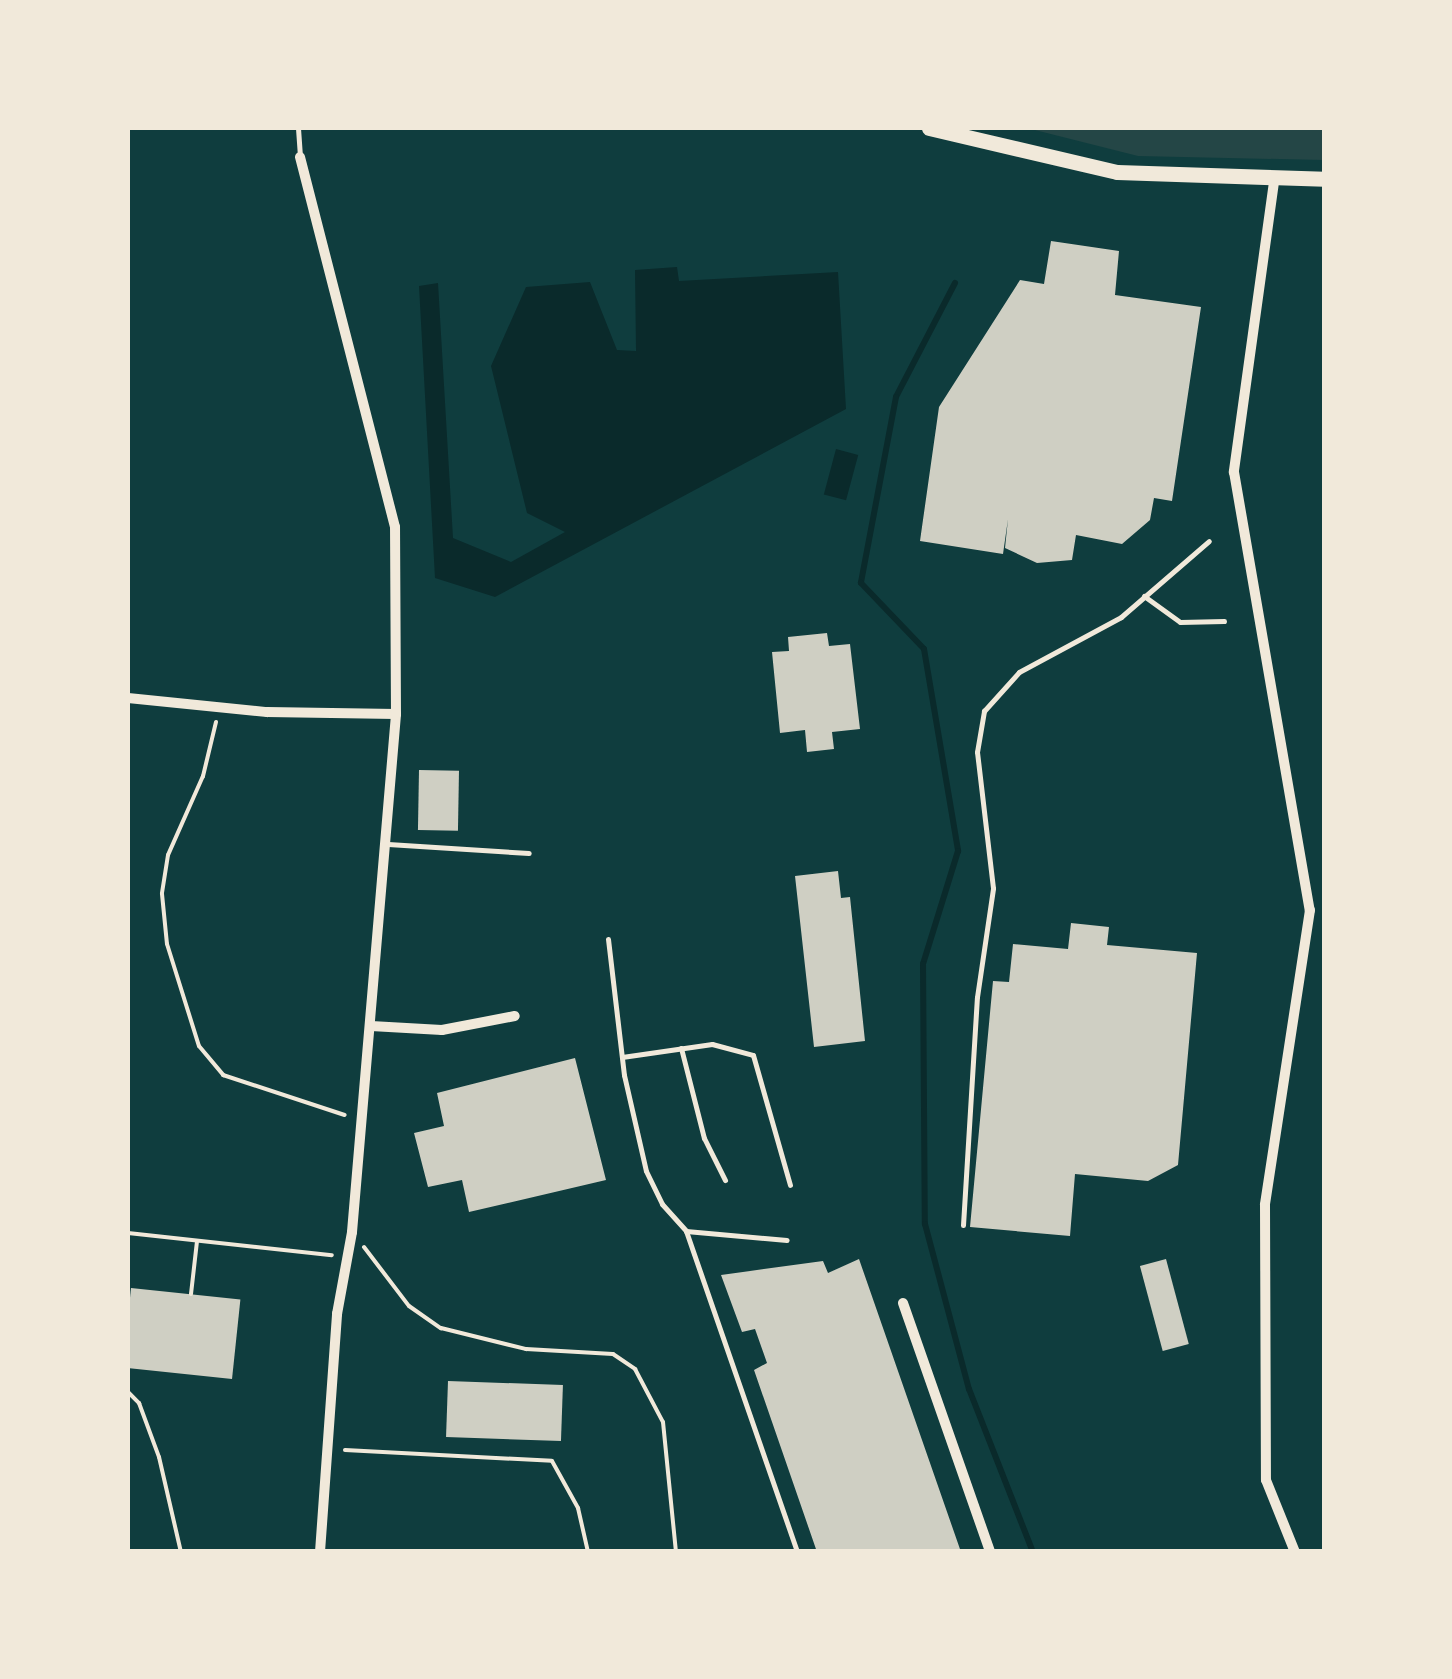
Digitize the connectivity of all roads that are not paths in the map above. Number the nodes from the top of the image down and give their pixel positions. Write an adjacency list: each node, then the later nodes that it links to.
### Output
1 (298, 128): 3 (lane)
2 (929, 128): 5 (main road)
3 (300, 157): 10 (street)
4 (1324, 179): 5 (main road)
5 (1274, 182): 14 (street)
6 (1208, 541): 7 (lane)
7 (1144, 596): 8 (lane); 22 (lane)
8 (1224, 622)
9 (128, 698): 10 (street)
10 (396, 714): 11 (street)
11 (386, 844): 12 (lane); 17 (street)
12 (530, 853)
13 (1324, 908): 14 (street)
14 (1310, 910): 29 (street)
15 (608, 939): 19 (lane)
16 (515, 1016): 17 (street)
17 (371, 1026): 26 (street)
18 (681, 1048): 19 (lane); 20 (lane); 21 (lane)
19 (622, 1058): 23 (lane)
20 (725, 1180)
21 (790, 1185)
22 (963, 1225)
23 (686, 1231): 24 (lane); 27 (lane)
24 (787, 1240)
25 (904, 1302): 28 (street)
26 (320, 1552)
27 (797, 1552)
28 (990, 1552)
29 (1295, 1552)

